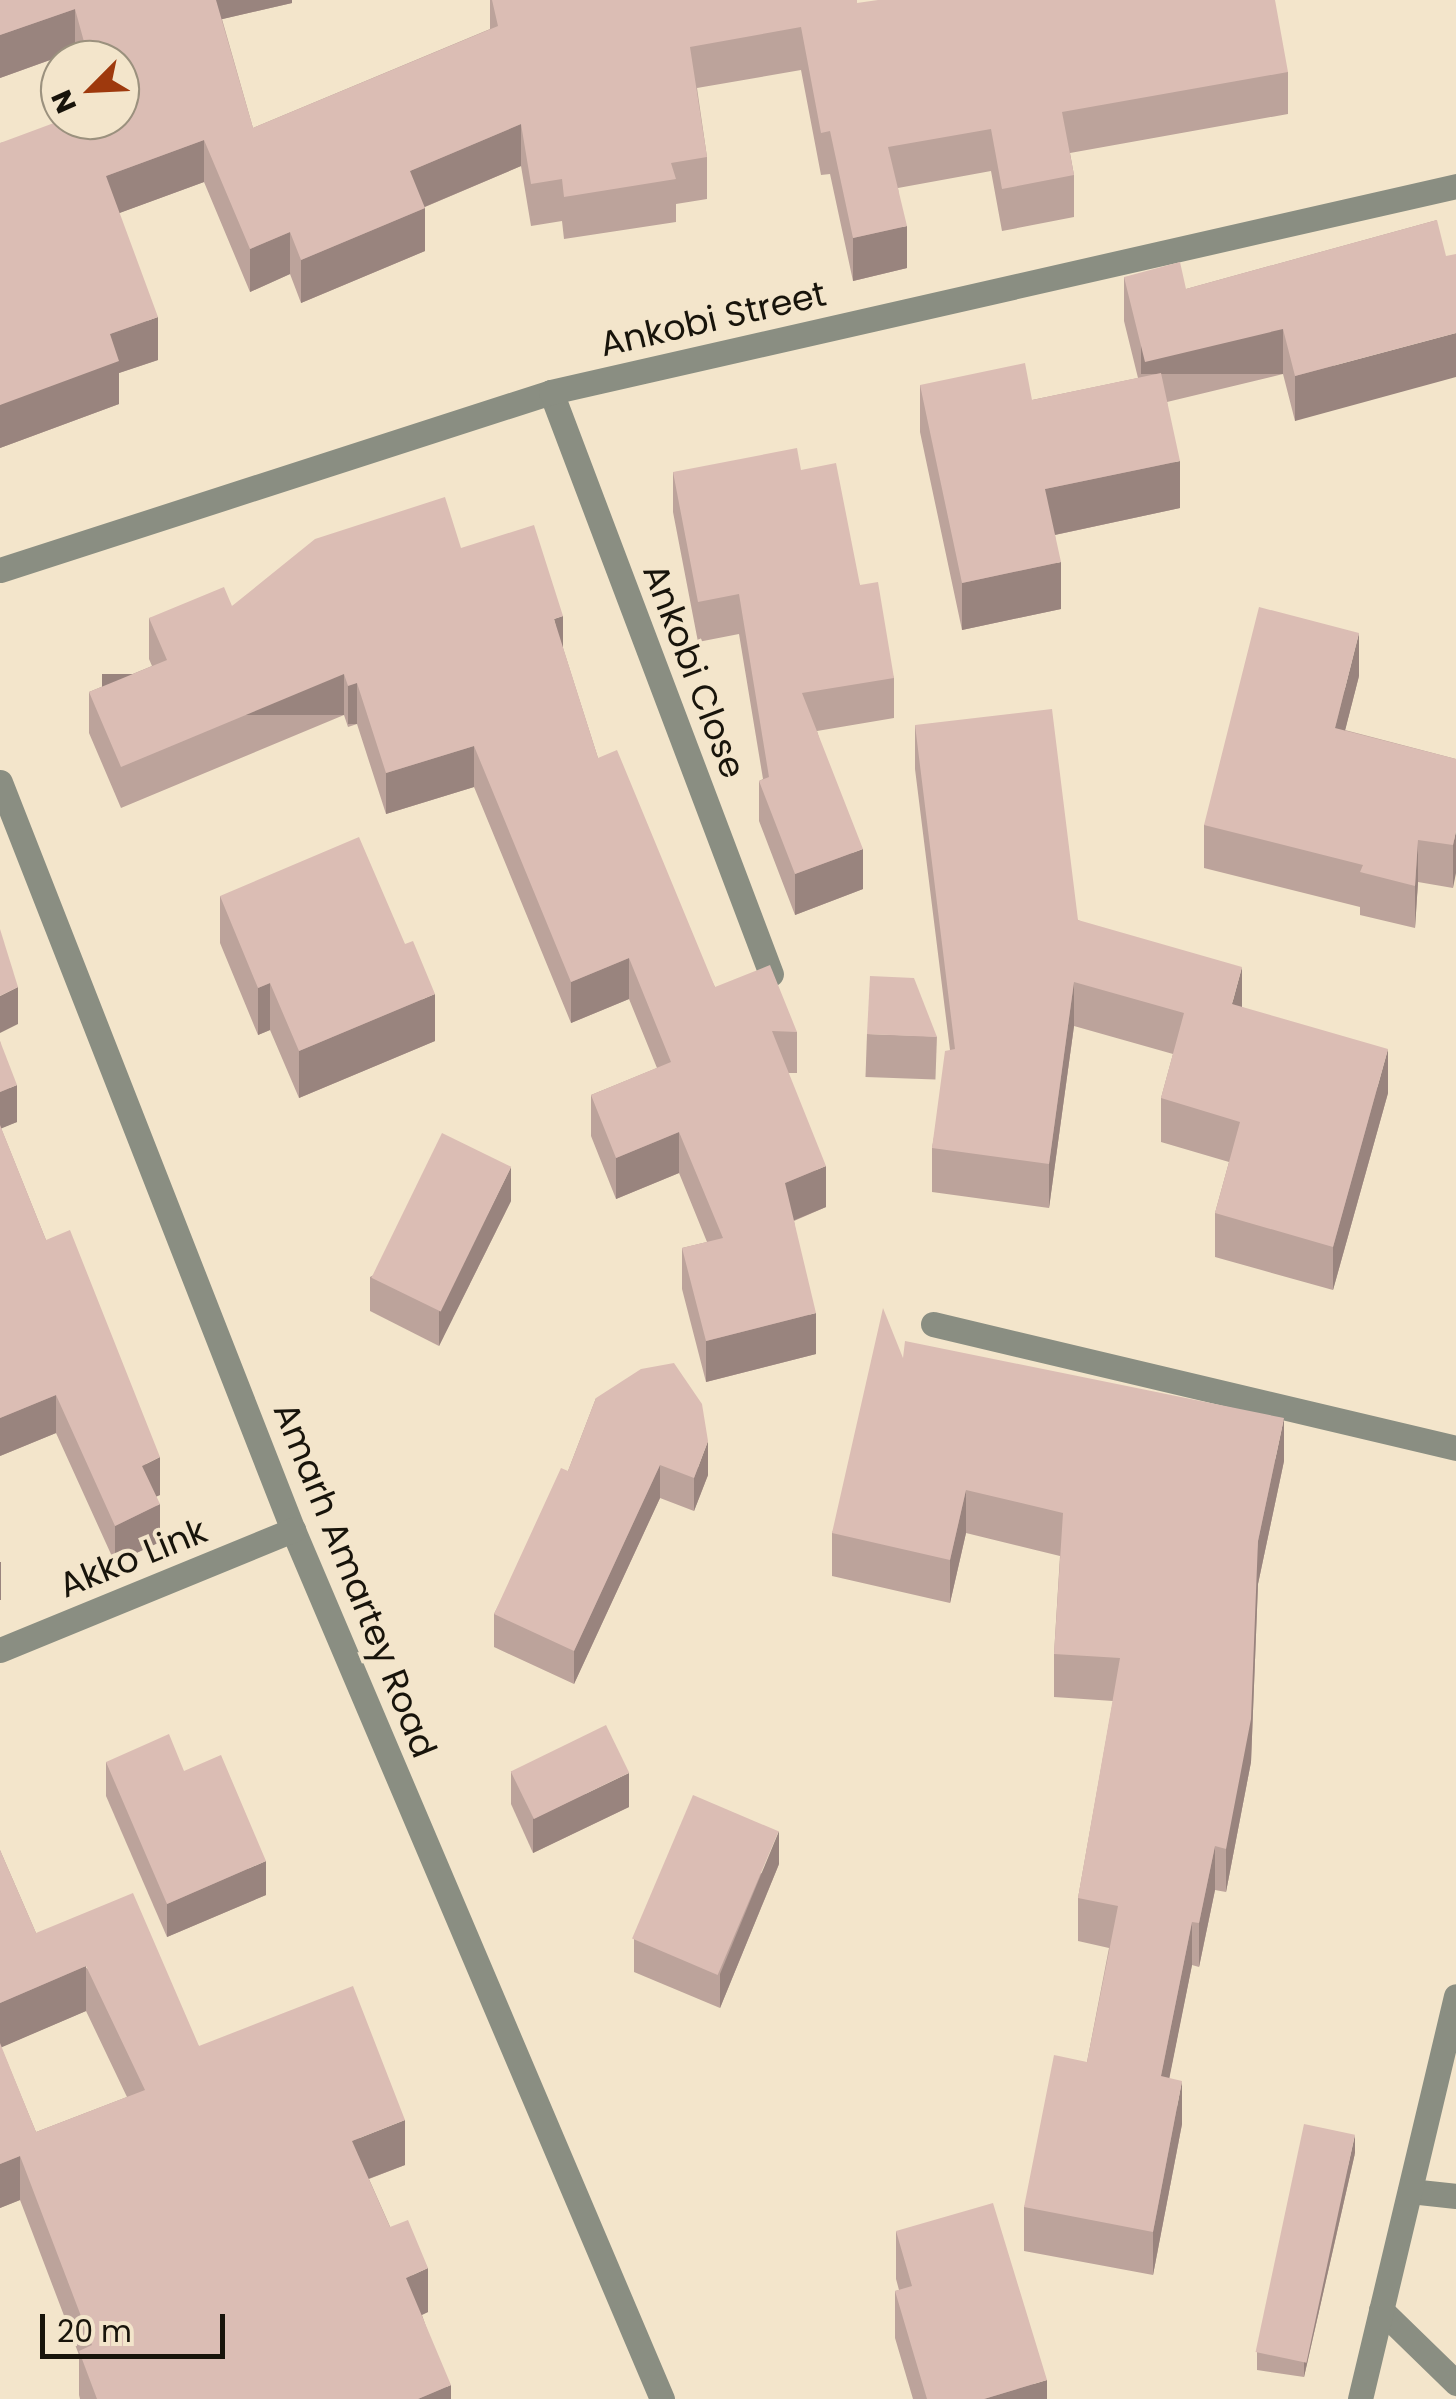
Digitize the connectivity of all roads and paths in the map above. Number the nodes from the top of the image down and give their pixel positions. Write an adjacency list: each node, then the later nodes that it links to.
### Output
1 (1456, 186): 2 (street, Ankobi Street)
2 (551, 392): 3 (street, Ankobi Street); 6 (street, Ankobi Close)
3 (0, 570)
4 (0, 782): 5 (street, Amarh Amartey Road)
5 (9, 830): 9 (street, Amarh Amartey Road)
6 (771, 974)
7 (934, 1324): 8 (street)
8 (1456, 1448)
9 (293, 1530): 10 (street, Akko Link); 16 (street, Amarh Amartey Road)
10 (0, 1650)
11 (1456, 1996): 12 (street)
12 (1410, 2191): 13 (street); 14 (street)
13 (1456, 2196)
14 (1381, 2310): 15 (street); 17 (street)
15 (1456, 2383)
16 (662, 2399)
17 (1360, 2399)

